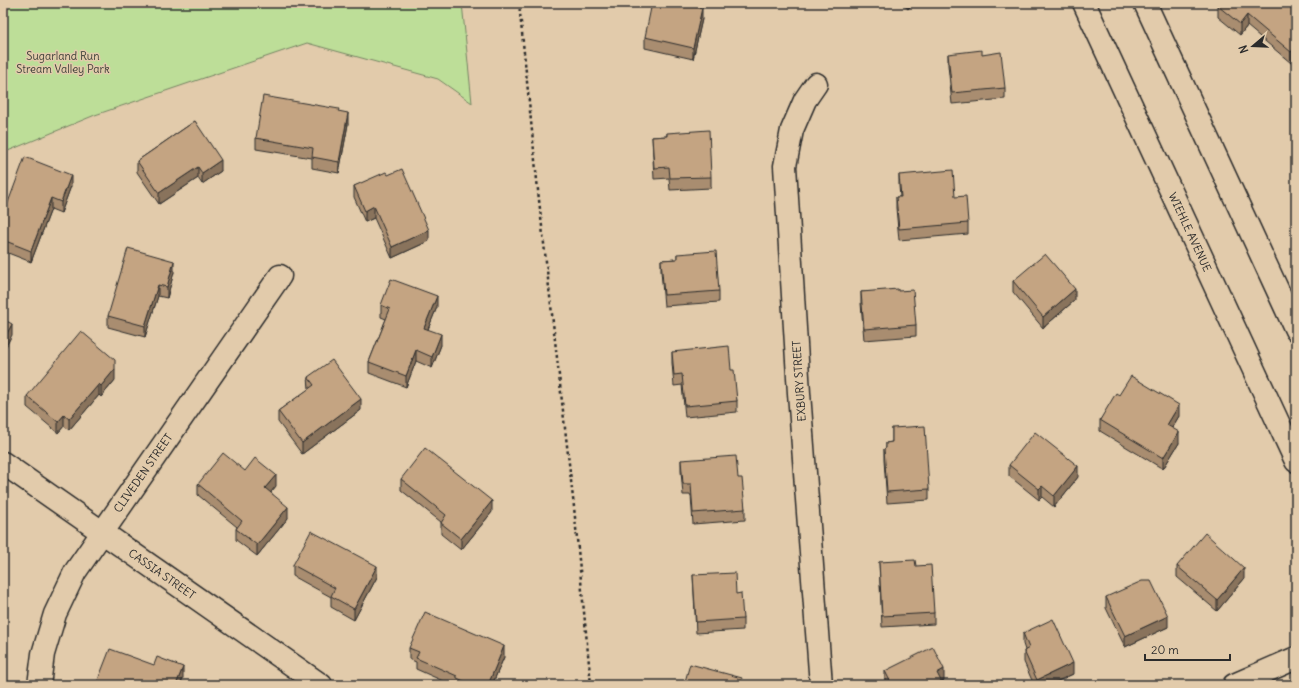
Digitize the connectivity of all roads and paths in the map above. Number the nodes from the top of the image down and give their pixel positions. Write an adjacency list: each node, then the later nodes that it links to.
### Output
1 (519, 3): 13 (path)
2 (1084, 3): 7 (street, WIEHLE AVENUE)
3 (1145, 3): 6 (street)
4 (816, 84): 14 (street, EXBURY STREET)
5 (280, 276): 9 (street, CLIVEDEN STREET)
6 (1296, 330)
7 (1296, 462)
8 (3, 463): 9 (street, CASSIA STREET)
9 (102, 531): 11 (street, CLIVEDEN STREET); 12 (street, CASSIA STREET)
10 (1296, 658): 15 (street)
11 (39, 685)
12 (321, 685)
13 (591, 685)
14 (821, 685)
15 (1234, 685)

